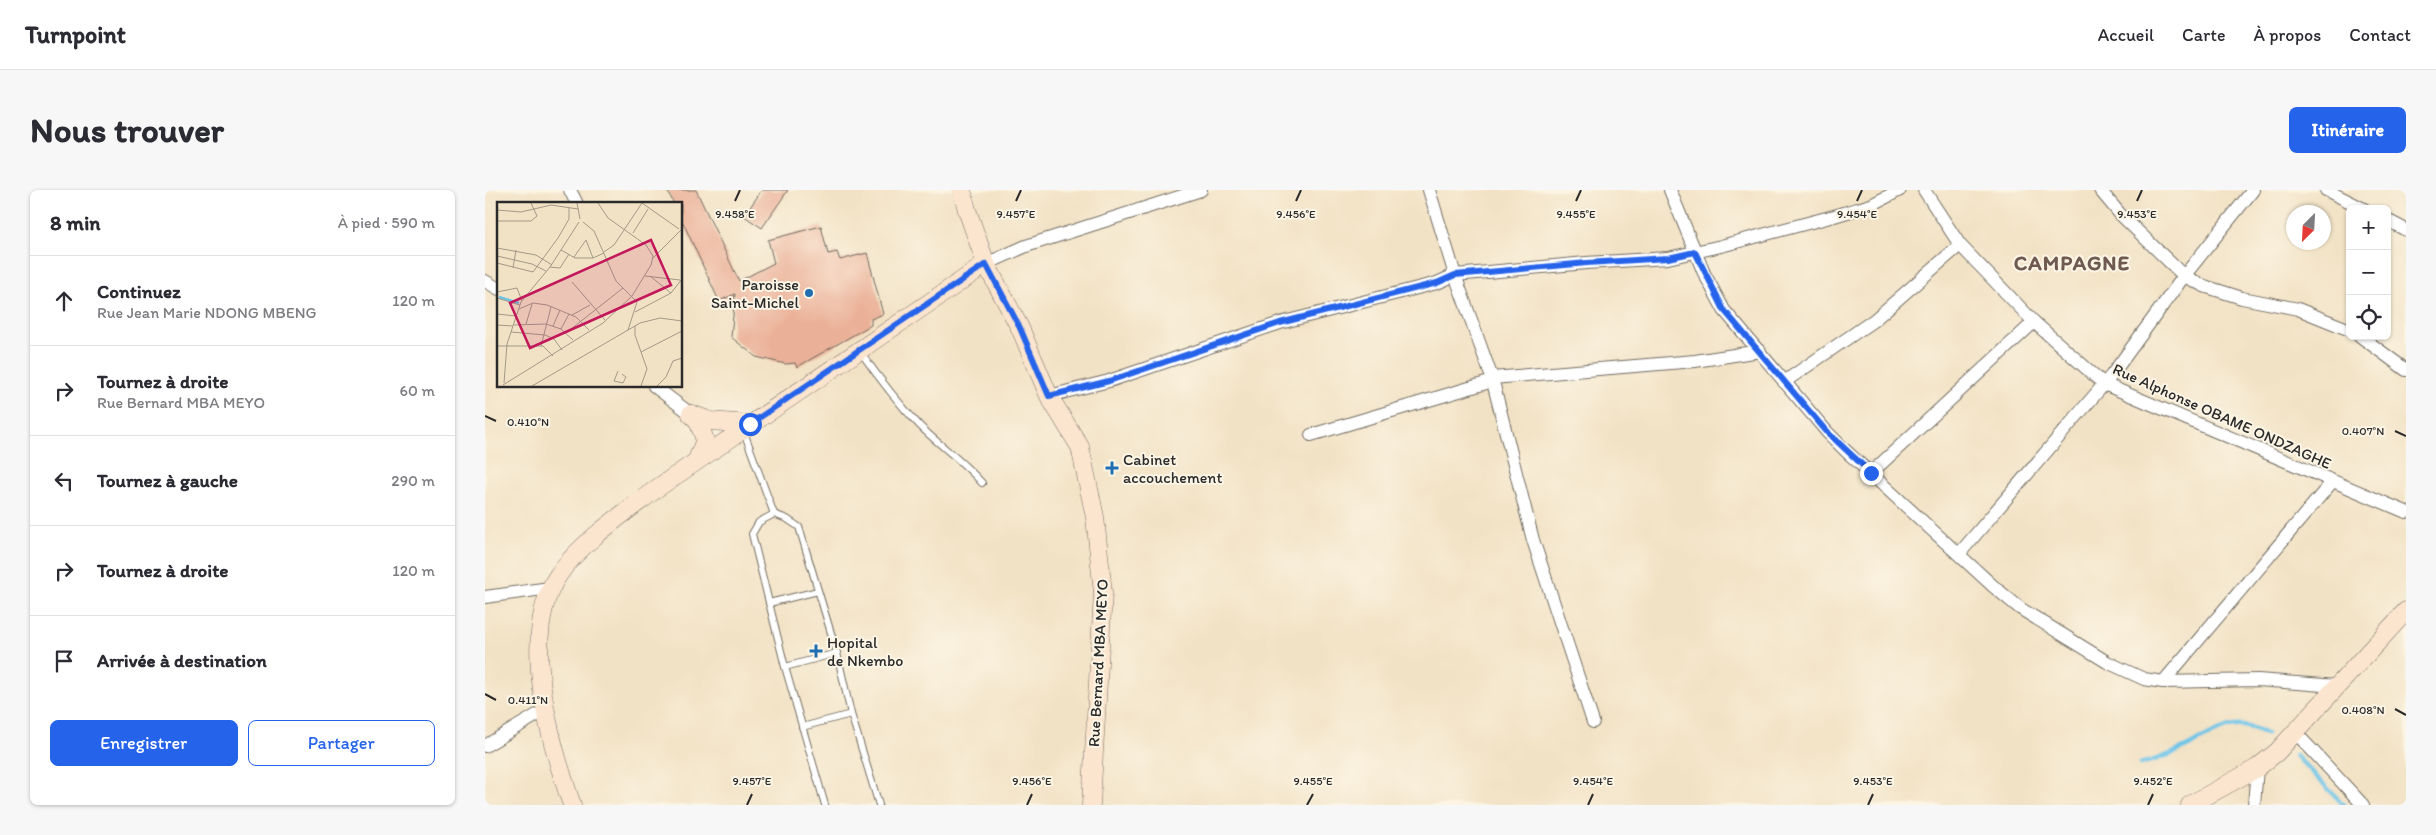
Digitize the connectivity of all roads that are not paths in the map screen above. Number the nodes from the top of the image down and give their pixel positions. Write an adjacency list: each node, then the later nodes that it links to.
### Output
1 (570, 190): 11 (street)
2 (962, 190): 17 (main road, Rue Bernard MBA MEYO)
3 (1201, 190): 17 (street)
4 (1429, 190): 18 (street)
5 (1671, 190): 16 (street)
6 (1900, 190): 16 (street)
7 (1924, 190): 15 (street, Rue Alphonse OBAME ONDZAGHE)
8 (2100, 190): 19 (street)
9 (2253, 190): 19 (street)
10 (2326, 190): 12 (street)
11 (576, 202)
12 (2356, 205)
13 (2391, 222): 14 (street)
14 (2406, 230)
15 (1959, 245): 22 (street, Rue Alphonse OBAME ONDZAGHE); 29 (street)
16 (1695, 252): 18 (street); 26 (street)
17 (986, 264): 25 (main road); 33 (main road, Rue Bernard MBA MEYO)
18 (1455, 275): 28 (street); 33 (street)
19 (2184, 276): 23 (street); 30 (street)
20 (485, 280): 21 (street)
21 (497, 288)
22 (2034, 322): 30 (street, Rue Alphonse OBAME ONDZAGHE); 38 (street)
23 (2346, 328)
24 (2365, 340): 27 (street)
25 (860, 351): 35 (main road); 40 (lane)
26 (1760, 351): 28 (street); 29 (street)
27 (2406, 370)
28 (1492, 380): 36 (street); 55 (street)
29 (1784, 382): 38 (street)
30 (2104, 384): 39 (street, Rue Alphonse OBAME ONDZAGHE); 43 (street)
31 (656, 388): 34 (street)
32 (672, 388): 34 (street)
33 (1049, 396): 63 (main road, Rue Bernard MBA MEYO)
34 (687, 411): 35 (main road); 37 (main road)
35 (746, 426): 37 (main road); 42 (lane)
36 (1311, 436)
37 (697, 460): 44 (main road)
38 (1871, 473): 43 (street)
39 (2332, 482): 41 (street, Rue Alphonse OBAME ONDZAGHE); 51 (street)
40 (982, 483)
41 (2406, 512)
42 (774, 514): 45 (lane); 47 (lane)
43 (1959, 554): 51 (street)
44 (550, 588): 46 (street); 53 (main road)
45 (818, 591): 47 (lane); 49 (lane)
46 (485, 597)
47 (769, 603): 50 (lane)
48 (2403, 619): 52 (main road)
49 (837, 653): 50 (lane); 54 (lane)
50 (785, 667): 56 (lane)
51 (2163, 682): 52 (street)
52 (2337, 686): 57 (main road)
53 (547, 710): 58 (street); 60 (main road)
54 (851, 714): 56 (lane); 62 (lane)
55 (1593, 722)
56 (802, 727): 61 (lane)
57 (2296, 733): 59 (main road); 66 (street)
58 (485, 746)
59 (2257, 768): 64 (main road); 65 (street)
60 (572, 805)
61 (825, 805)
62 (879, 805)
63 (1091, 805)
64 (2191, 805)
65 (2254, 805)
66 (2363, 805)

